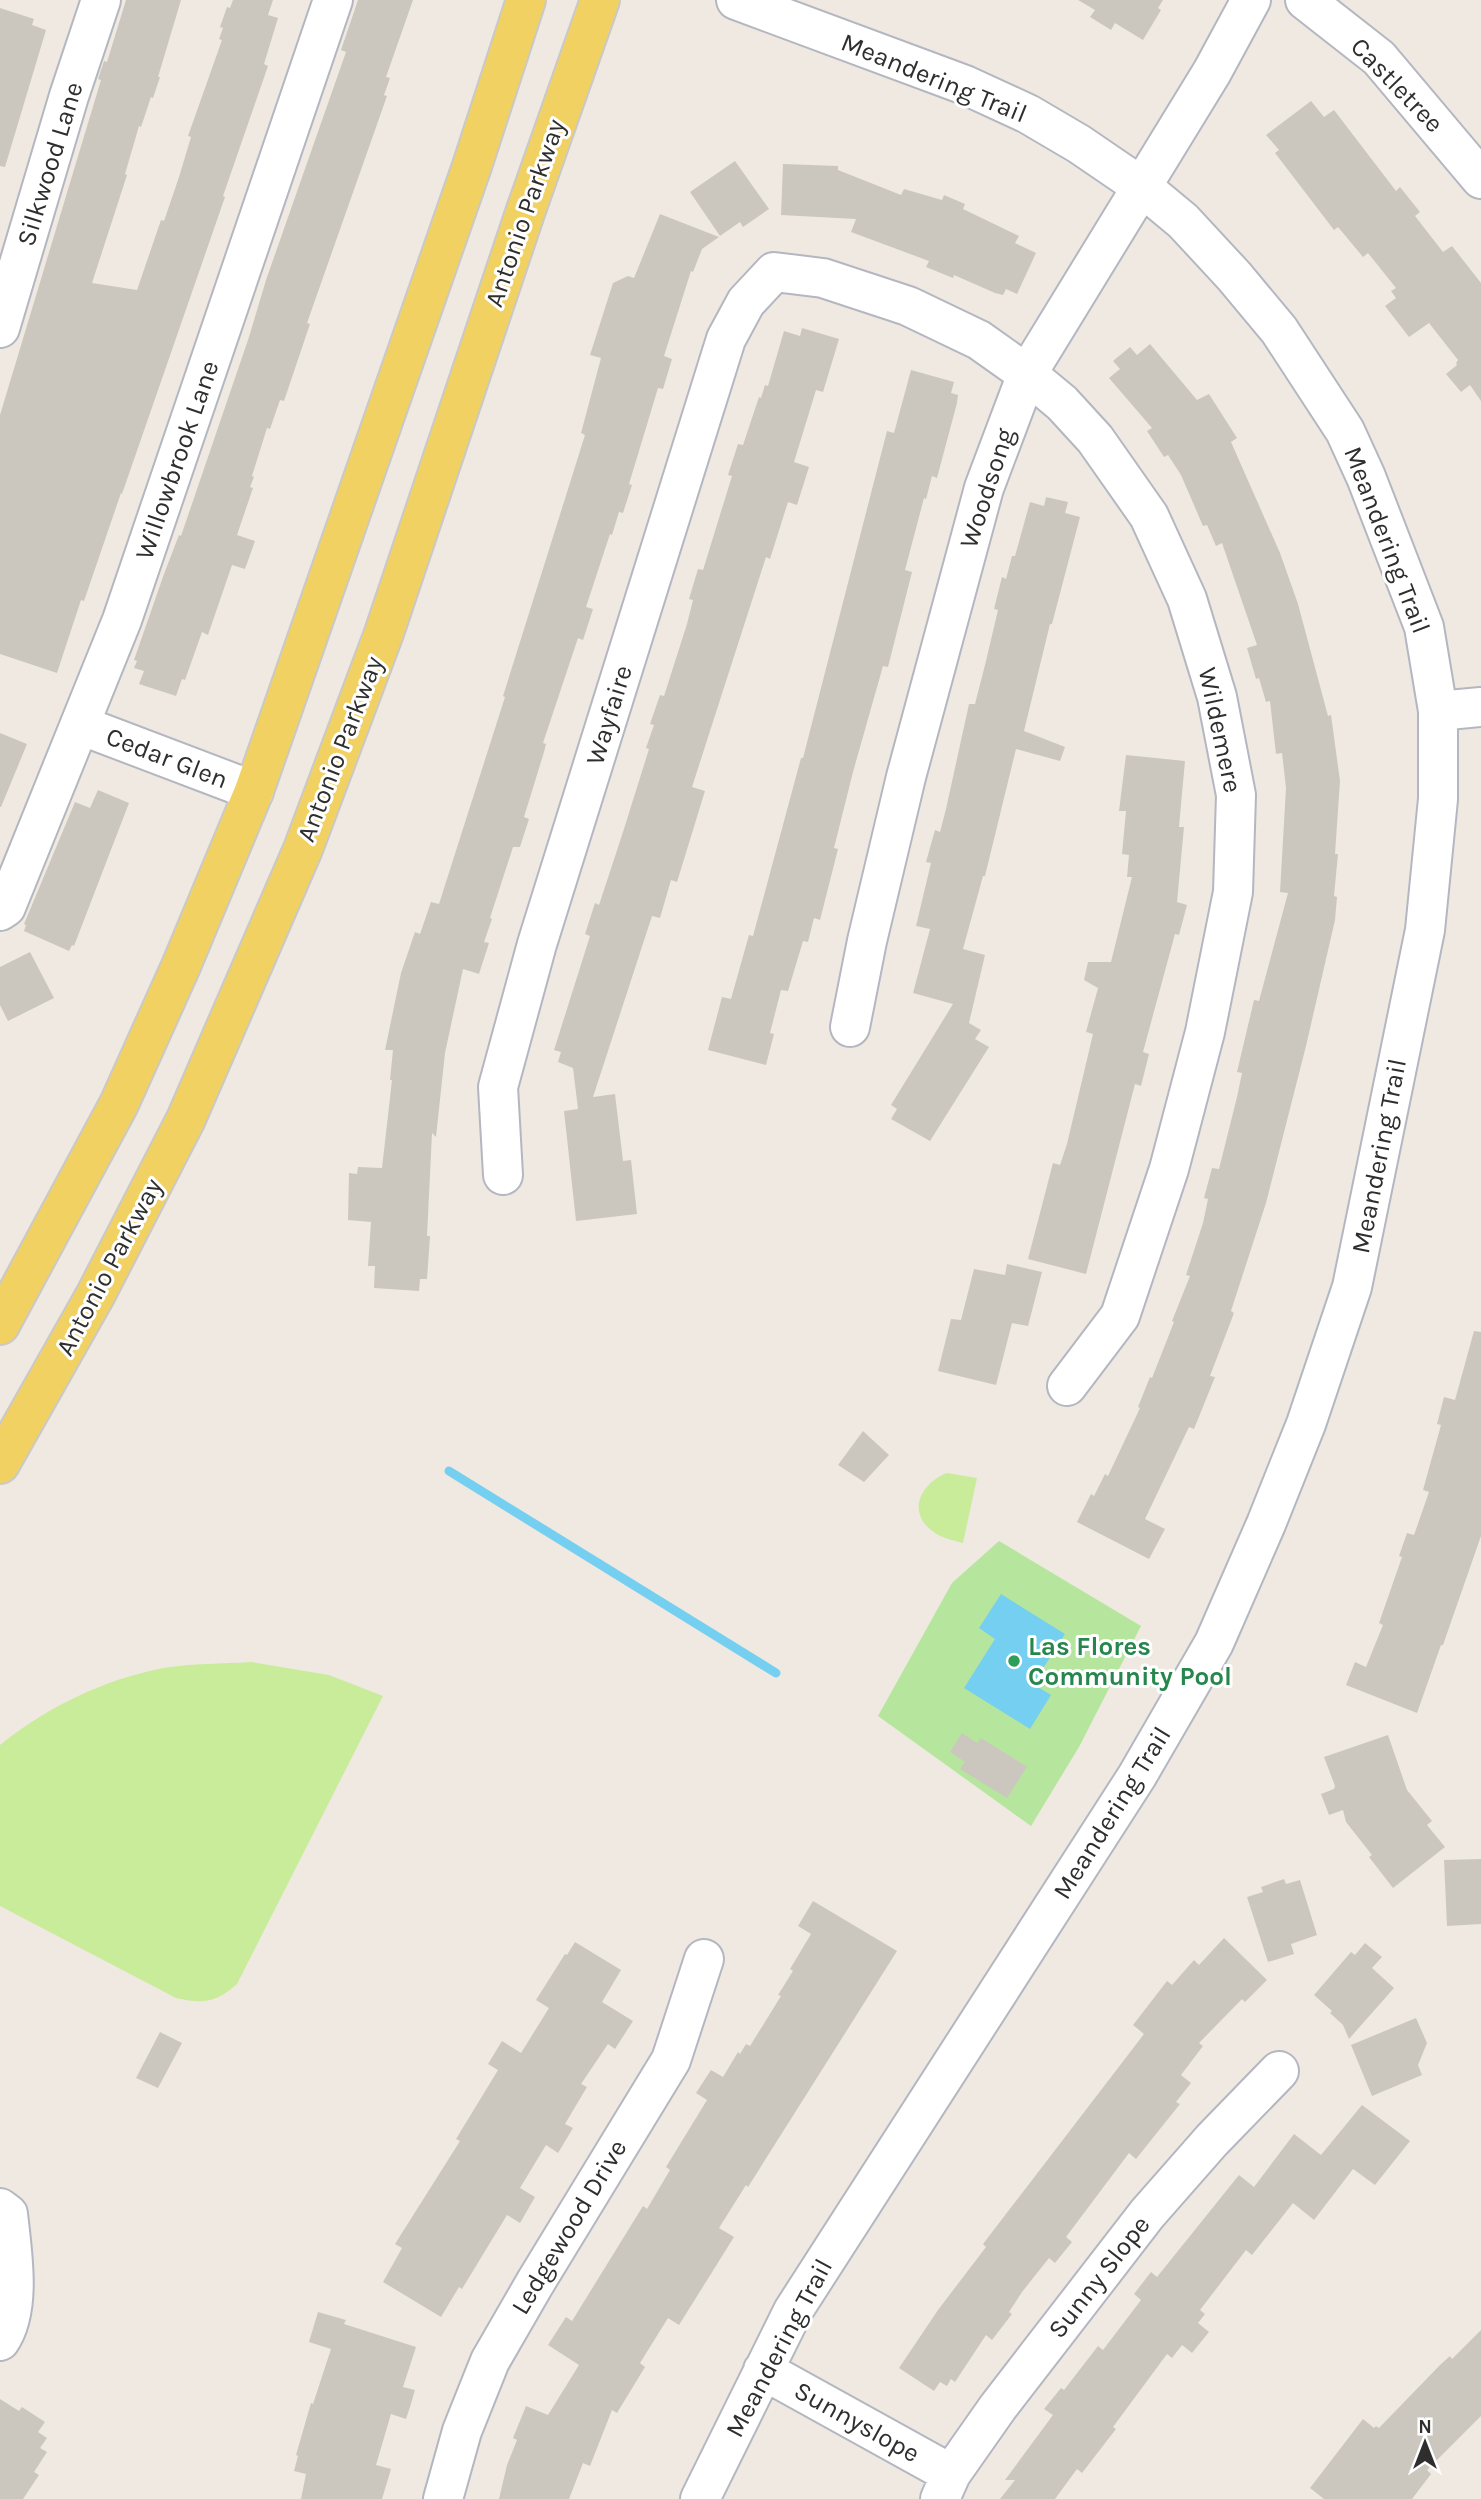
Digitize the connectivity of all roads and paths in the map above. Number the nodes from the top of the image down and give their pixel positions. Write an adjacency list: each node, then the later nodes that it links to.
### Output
1 (101, 0): 11 (street, Silkwood Lane)
2 (333, 0): 15 (street, Willowbrook Lane)
3 (526, 0): 16 (main road)
4 (600, 0): 22 (main road, Antonio Parkway)
5 (736, 0): 9 (street, Meandering Trail)
6 (1251, 0): 9 (street, Woodsong)
7 (1305, 0): 8 (street, Castletree)
8 (1481, 179)
9 (1142, 187): 12 (street, Woodsong); 14 (street, Meandering Trail)
10 (774, 272): 12 (street, Wildemere); 19 (street, Wayfaire)
11 (0, 328)
12 (1027, 374): 18 (street, Woodsong); 21 (street, Wildemere)
13 (1481, 707): 14 (street)
14 (1438, 711): 27 (street, Meandering Trail)
15 (80, 725): 16 (street, Cedar Glen); 17 (street, Willowbrook Lane)
16 (254, 791): 20 (main road)
17 (0, 911)
18 (850, 1027)
19 (503, 1175)
20 (0, 1325)
21 (1067, 1386)
22 (0, 1464)
23 (704, 1959): 29 (street, Ledgewood Drive)
24 (1279, 2071): 28 (street, Sunny Slope)
25 (4, 2211): 26 (street)
26 (0, 2341)
27 (763, 2370): 28 (street, Sunnyslope); 30 (street, Meandering Trail)
28 (946, 2487)
29 (443, 2499)
30 (701, 2499)

